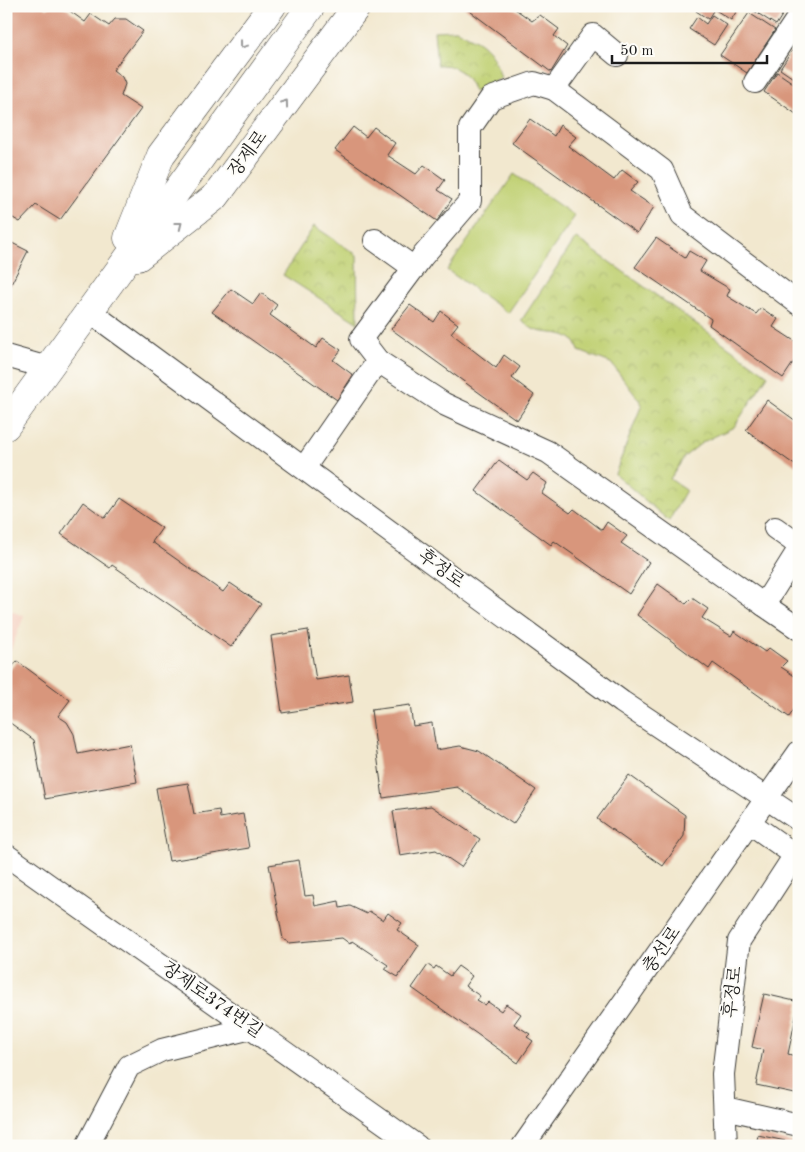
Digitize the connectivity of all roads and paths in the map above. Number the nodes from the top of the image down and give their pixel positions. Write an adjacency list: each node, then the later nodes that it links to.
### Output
1 (272, 6): 10 (main road, 장제로, one-way to 10)
2 (311, 6): 10 (main road, 장제로)
3 (357, 6): 10 (main road, 장제로, one-way to 3)
4 (799, 16): 6 (street)
5 (617, 55): 7 (street)
6 (755, 82)
7 (554, 89): 9 (street); 11 (street)
8 (375, 240): 9 (street)
9 (414, 268): 14 (street)
10 (113, 277): 12 (main road, 장제로)
11 (799, 304)
12 (89, 311): 15 (main road, 장제로); 17 (street, 후정로)
13 (6, 356): 15 (street)
14 (378, 361): 17 (street); 21 (street)
15 (48, 368): 16 (main road, 장제로)
16 (6, 426)
17 (304, 468): 24 (street, 후정로)
18 (775, 528): 19 (street)
19 (799, 545)
20 (799, 549): 21 (street)
21 (764, 605): 22 (street)
22 (799, 629)
23 (799, 752): 24 (street, 충선로)
24 (768, 798): 25 (street, 후정로); 26 (street, 충선로)
25 (799, 820)
26 (750, 823): 28 (street, 후정로); 34 (street, 충선로)
27 (6, 855): 29 (street, 장제로374번길)
28 (797, 856): 30 (street, 후정로)
29 (251, 1028): 32 (street); 33 (street, 장제로374번길)
30 (725, 1108): 31 (street); 35 (street, 후정로)
31 (799, 1125)
32 (88, 1146)
33 (417, 1146)
34 (523, 1146)
35 (726, 1146)

